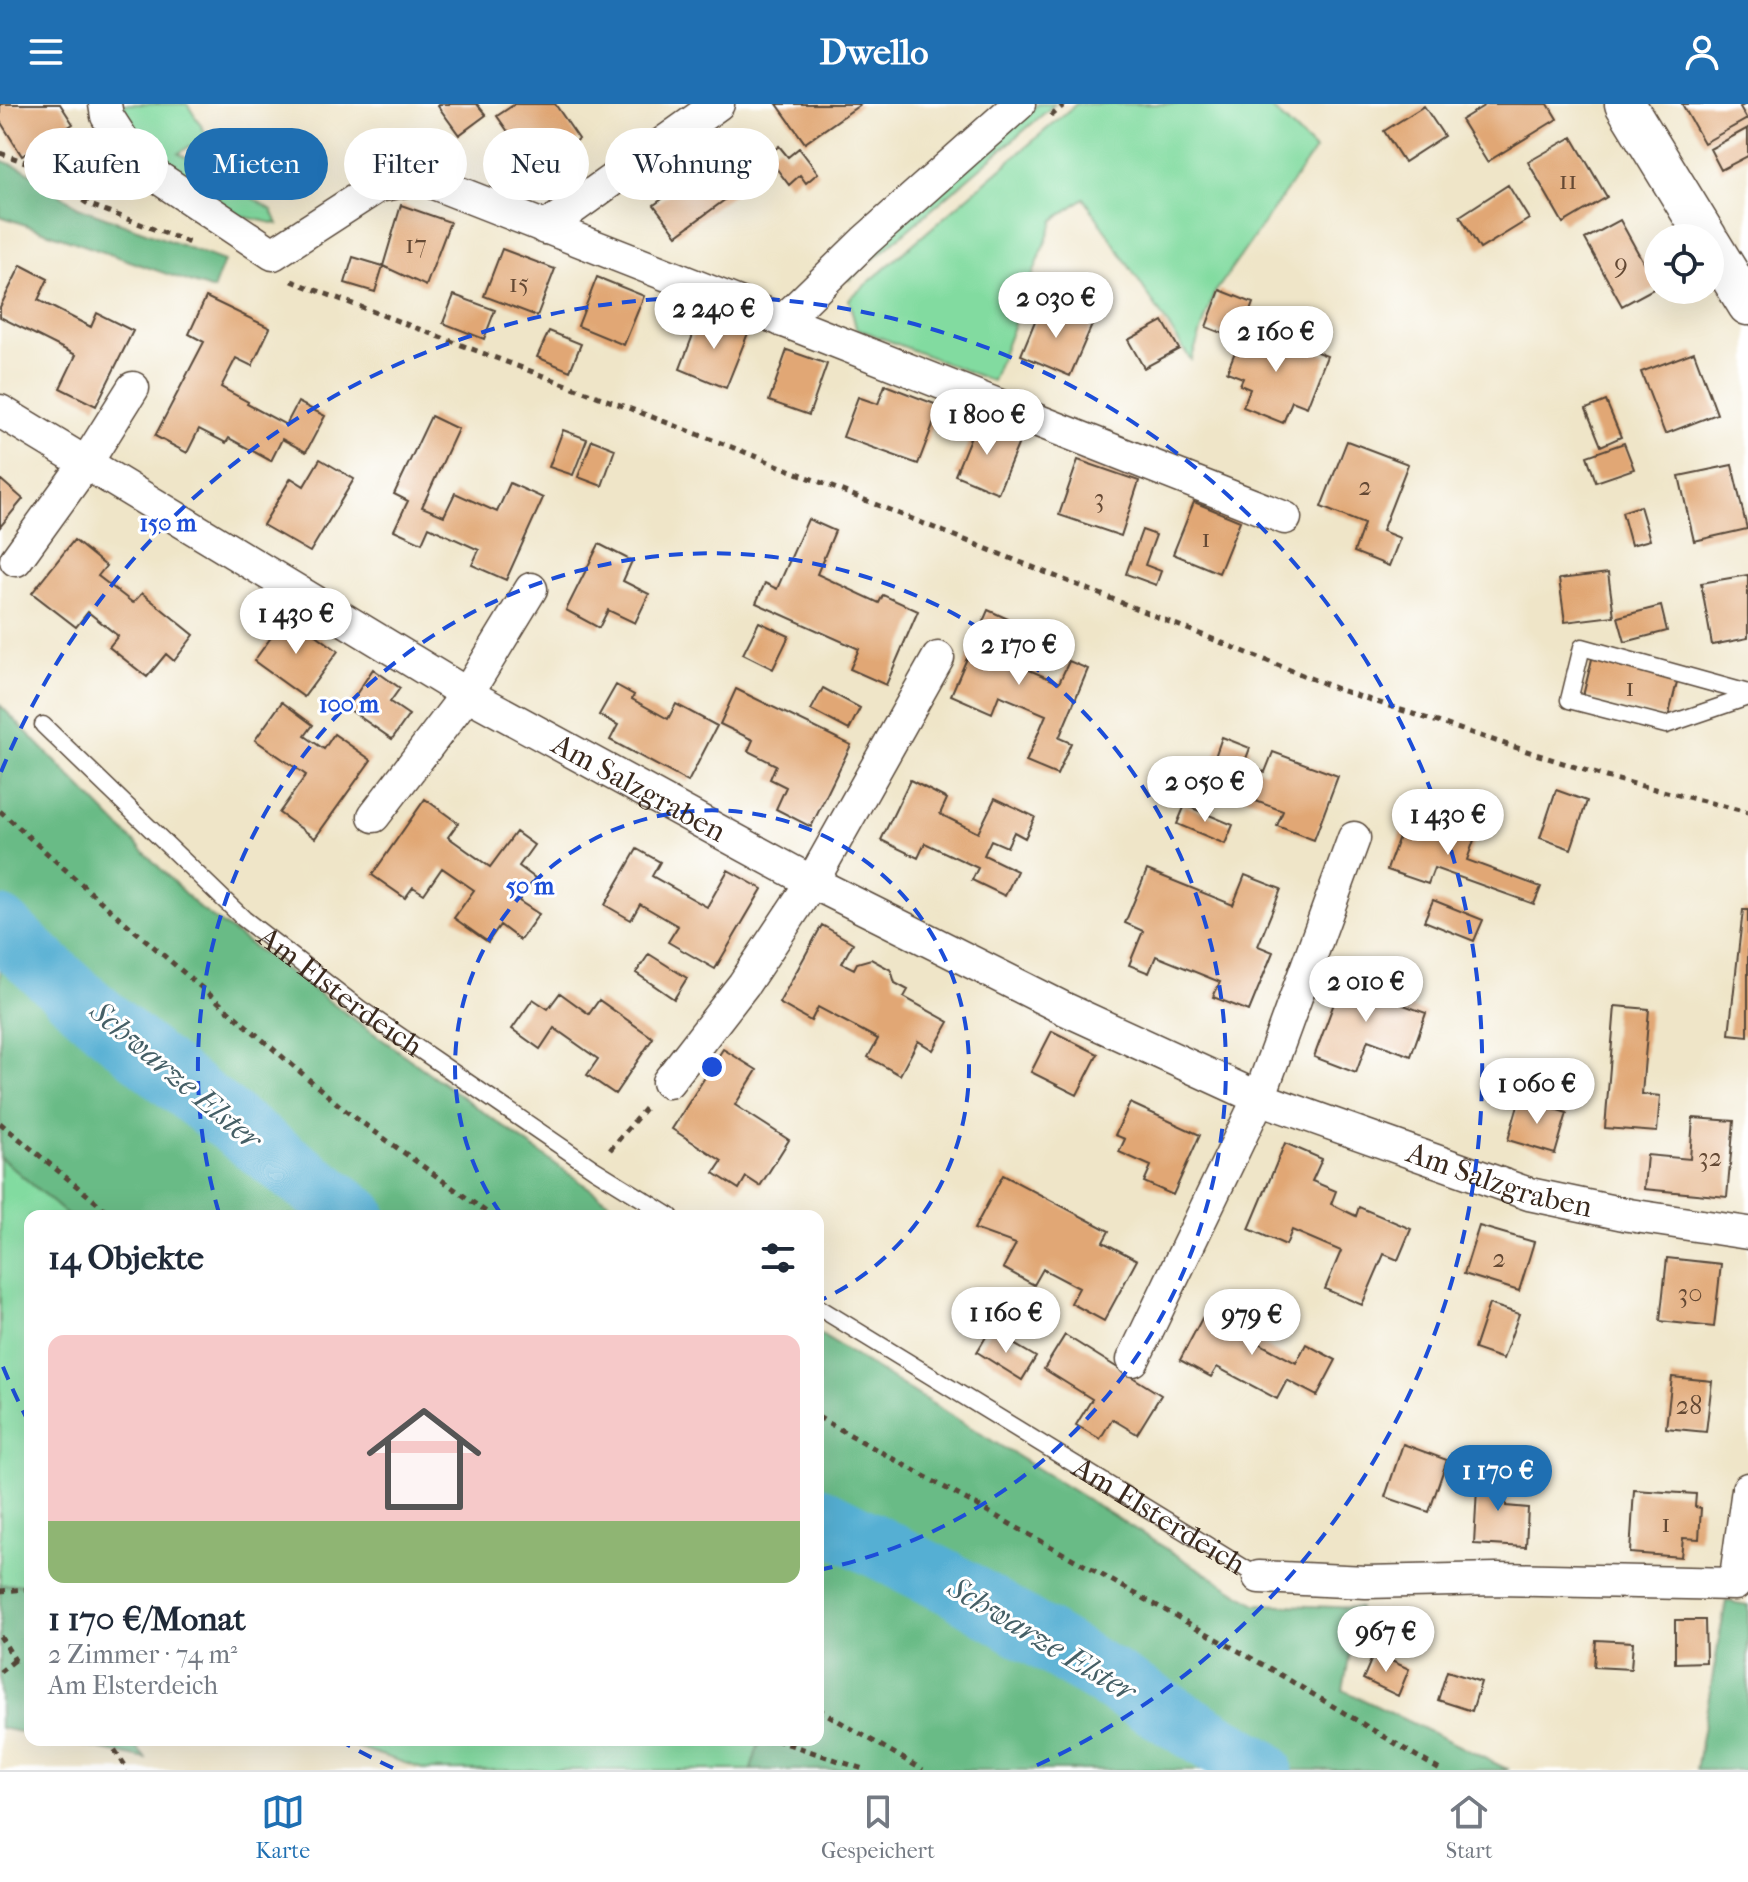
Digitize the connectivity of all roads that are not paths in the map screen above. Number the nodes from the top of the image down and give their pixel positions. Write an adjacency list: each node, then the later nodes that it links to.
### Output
1 (105, 104): 6 (street)
2 (718, 104): 6 (street)
3 (1019, 104): 9 (street)
4 (1625, 104): 5 (street)
5 (1698, 224)
6 (545, 228): 9 (street)
7 (1724, 266): 8 (street)
8 (1748, 305)
9 (783, 321): 13 (street)
10 (133, 388): 12 (street)
11 (0, 411): 12 (street, Am Salzgraben)
12 (86, 463): 14 (street); 17 (street, Am Salzgraben)
13 (1285, 518)
14 (16, 560)
15 (531, 589): 17 (street)
16 (938, 658): 22 (street)
17 (467, 694): 20 (street); 22 (street, Am Salzgraben)
18 (1748, 695): 18 (lane)
19 (43, 725): 25 (lane, Am Elsterdeich)
20 (374, 816)
21 (1354, 838): 24 (street)
22 (812, 882): 23 (street); 24 (street, Am Salzgraben)
23 (668, 1082)
24 (1259, 1098): 26 (street, Am Salzgraben); 28 (street)
25 (660, 1210)
26 (1748, 1233)
27 (824, 1311): 30 (lane, Am Elsterdeich)
28 (1133, 1360)
29 (1748, 1489): 30 (street, Am Elsterdeich)
30 (1259, 1577)

